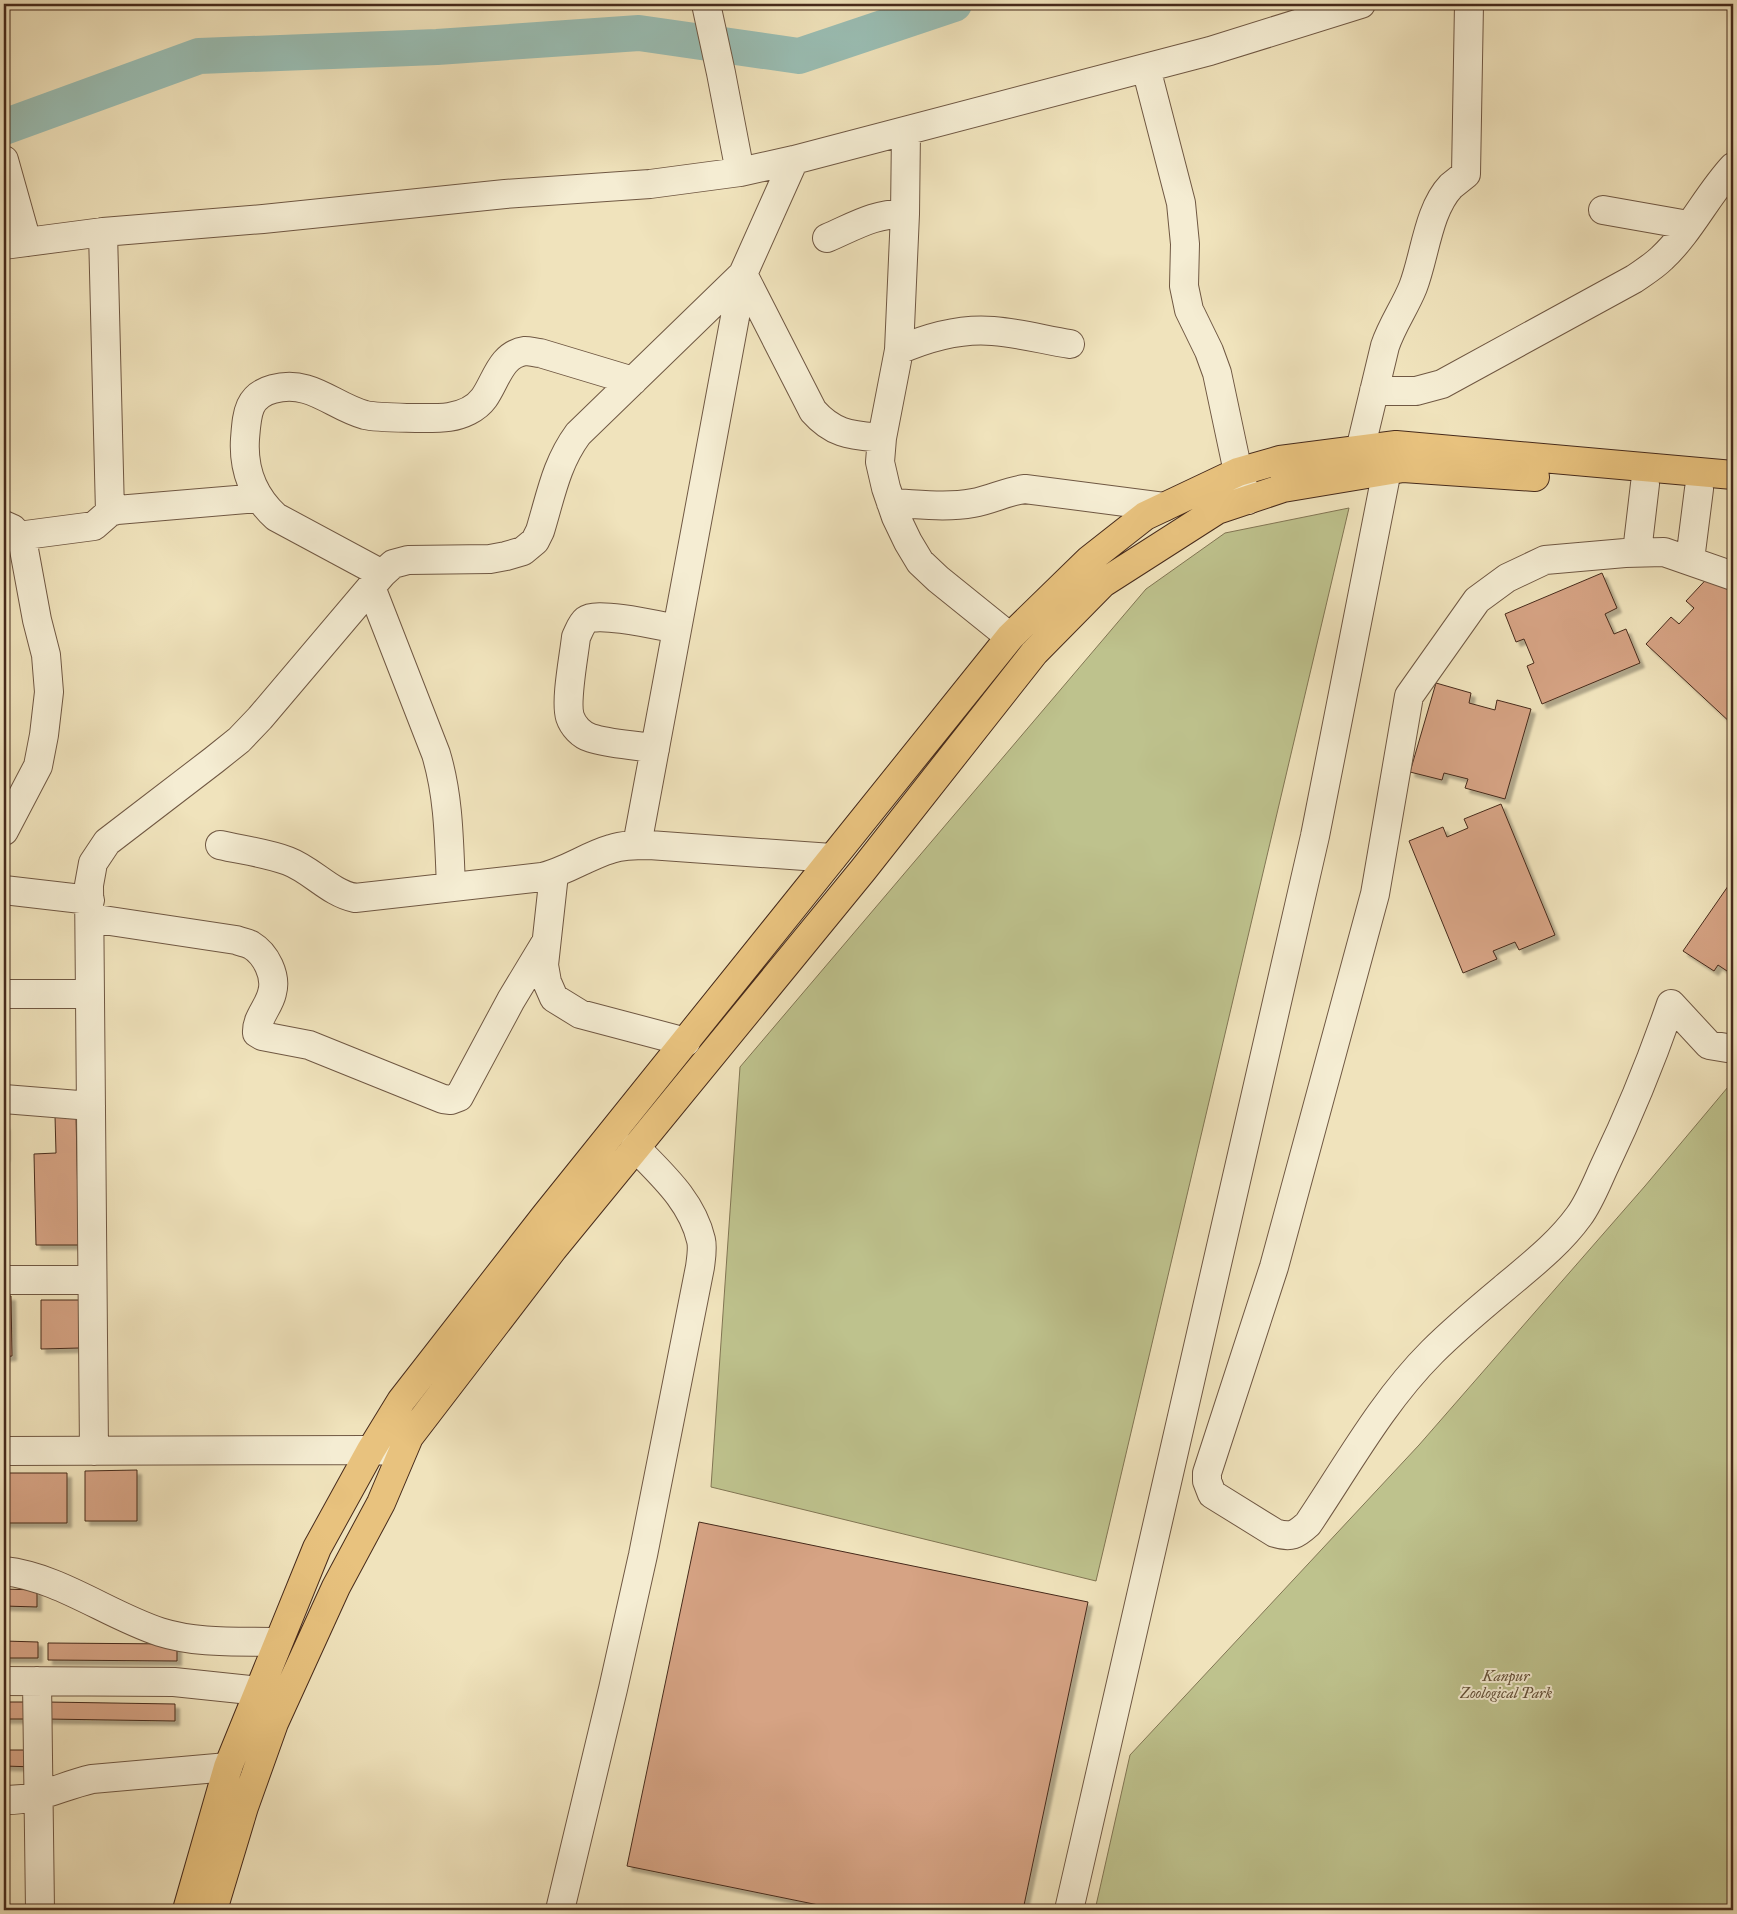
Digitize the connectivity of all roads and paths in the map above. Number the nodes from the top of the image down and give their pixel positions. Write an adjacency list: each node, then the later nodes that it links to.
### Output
1 (1361, 4): 4 (street)
2 (1469, 4): 20 (street)
3 (707, 13): 9 (street)
4 (1146, 68): 5 (street); 24 (street)
5 (906, 131): 6 (street); 11 (street)
6 (794, 160): 9 (street); 16 (street)
7 (4, 163): 15 (street)
8 (1733, 167): 12 (street)
9 (740, 172): 13 (street)
10 (1603, 210): 12 (street)
11 (905, 214): 14 (street); 18 (street)
12 (1688, 225): 20 (street)
13 (103, 232): 15 (street); 33 (street)
14 (828, 238)
15 (15, 244)
16 (743, 274): 19 (street); 21 (street); 40 (street)
17 (1070, 344): 18 (street)
18 (899, 350): 21 (street)
19 (633, 381): 29 (street); 39 (street)
20 (1374, 392): 22 (street)
21 (882, 438): 31 (street)
22 (1360, 450): 24 (main road); 25 (main road)
23 (1387, 470): 26 (main road); 30 (main road); 77 (street)
24 (1238, 472): 30 (street); 32 (main road)
25 (1733, 475)
26 (1645, 484): 27 (main road); 35 (street)
27 (1699, 489): 28 (main road); 36 (street)
28 (1733, 492)
29 (259, 498): 33 (street); 39 (street)
30 (1248, 500): 58 (main road)
31 (891, 503): 32 (street); 41 (street)
32 (1164, 507): 41 (main road)
33 (110, 512): 34 (street)
34 (11, 531): 37 (street)
35 (1637, 552): 36 (street); 55 (street)
36 (1690, 560): 38 (street)
37 (16, 563): 43 (street)
38 (1733, 576)
39 (376, 580): 48 (street); 50 (street)
40 (678, 629): 42 (street); 42 (street)
41 (1010, 637): 46 (main road)
42 (655, 749): 45 (street)
43 (4, 831)
44 (220, 845): 48 (street)
45 (637, 845): 46 (street); 47 (street)
46 (832, 858): 54 (main road)
47 (554, 874): 48 (street); 51 (street)
48 (451, 887)
49 (4, 890): 50 (street)
50 (90, 909): 51 (street); 53 (street)
51 (546, 942): 54 (street)
52 (4, 994): 53 (street)
53 (90, 994): 57 (street)
54 (686, 1042): 61 (main road)
55 (1733, 1049)
56 (4, 1099): 57 (street)
57 (91, 1106): 60 (street)
58 (635, 1148): 64 (main road); 76 (street)
59 (4, 1280): 60 (street)
60 (92, 1280): 63 (street)
61 (371, 1450): 63 (street); 64 (street); 66 (main road)
62 (4, 1451): 63 (street)
63 (94, 1451)
64 (403, 1452): 75 (main road)
65 (4, 1571): 66 (street)
66 (278, 1642): 69 (main road)
67 (4, 1681): 68 (street)
68 (37, 1682): 69 (street); 71 (street)
69 (260, 1691): 70 (main road)
70 (228, 1767): 71 (street); 74 (main road)
71 (38, 1797): 72 (street); 73 (street)
72 (4, 1800)
73 (40, 1910)
74 (187, 1910)
75 (213, 1910)
76 (560, 1910)
77 (1069, 1910)

